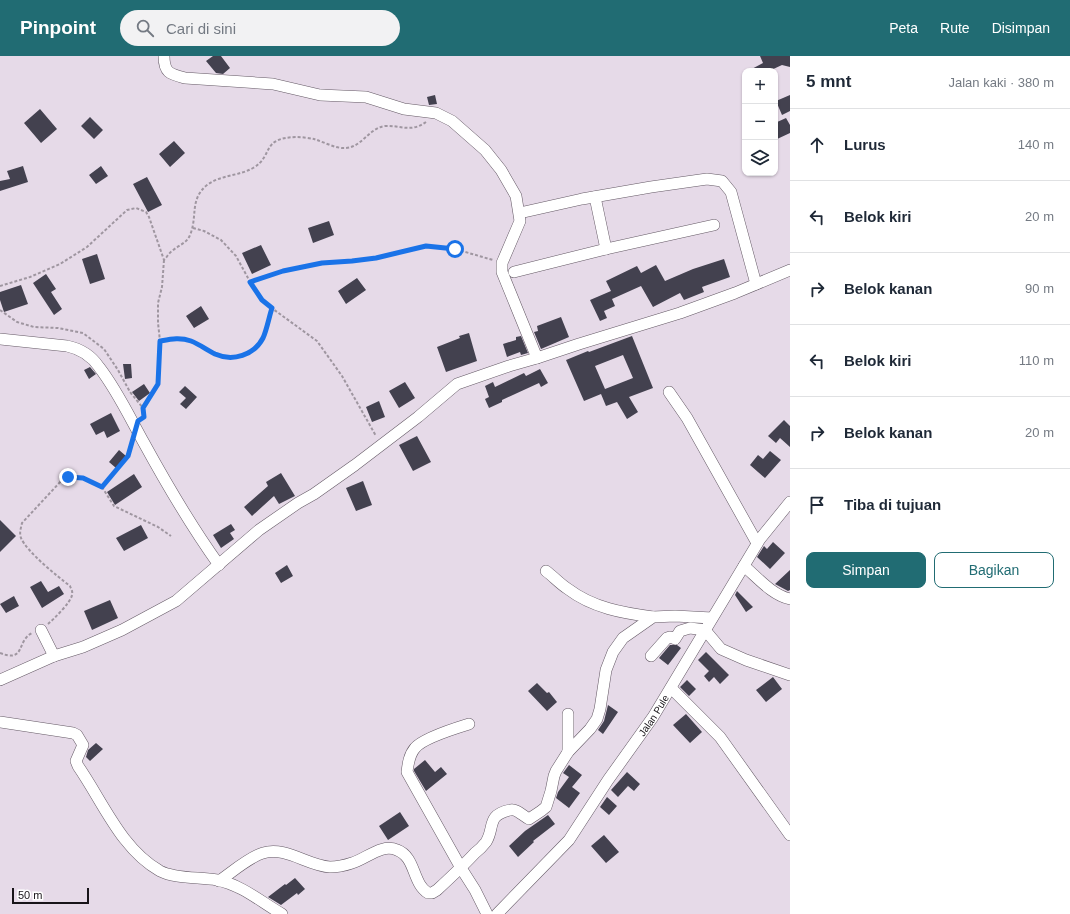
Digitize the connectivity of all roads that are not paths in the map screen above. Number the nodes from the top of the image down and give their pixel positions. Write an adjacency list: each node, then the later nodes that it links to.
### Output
1 (164, 56): 10 (street)
2 (595, 197): 3 (street); 5 (street); 8 (street)
3 (524, 212)
4 (714, 225): 5 (street)
5 (606, 249): 7 (street)
6 (790, 270): 8 (street)
7 (514, 272)
8 (756, 284): 10 (street)
9 (0, 339): 14 (street)
10 (537, 358): 14 (street)
11 (669, 392): 13 (street)
12 (790, 502): 13 (street, Jalan Pule)
13 (758, 543): 15 (street, Jalan Pule)
14 (219, 565): 22 (street)
15 (744, 566): 17 (street); 19 (street, Jalan Pule)
16 (546, 571): 18 (street)
17 (790, 599)
18 (653, 617): 19 (street); 30 (street)
19 (712, 618): 21 (street, Jalan Pule)
20 (41, 630): 22 (street)
21 (705, 630): 23 (street); 24 (street); 26 (street, Jalan Pule)
22 (54, 656): 25 (street)
23 (651, 656)
24 (790, 675)
25 (0, 680)
26 (671, 688): 31 (street); 36 (street, Jalan Pule)
27 (568, 714): 30 (street)
28 (0, 722): 33 (street)
29 (469, 724): 32 (street)
30 (568, 752): 32 (street)
31 (790, 835)
32 (461, 868): 33 (street); 35 (street)
33 (219, 881): 34 (street)
34 (282, 914)
35 (487, 914)
36 (497, 914)

